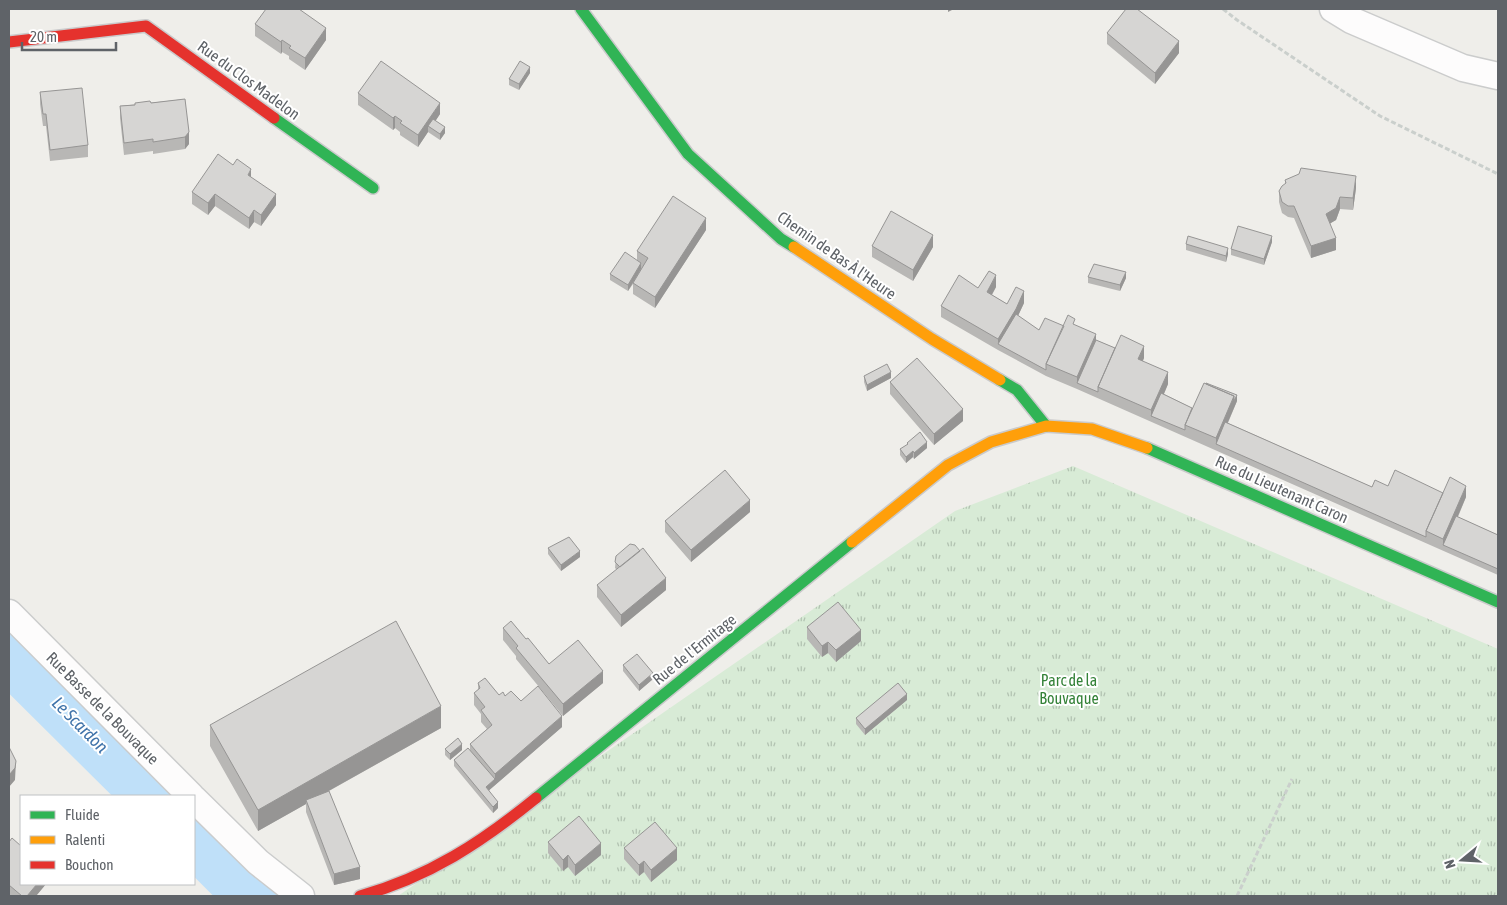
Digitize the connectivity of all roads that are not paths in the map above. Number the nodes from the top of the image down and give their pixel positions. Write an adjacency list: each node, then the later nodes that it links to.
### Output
1 (581, 9): 6 (street, Chemin de Bas À l'Heure)
2 (1333, 9): 4 (street)
3 (9, 42): 5 (street, Rue du Clos Madelon)
4 (1498, 76)
5 (373, 188)
6 (1046, 426): 7 (street, Rue du Lieutenant Caron); 12 (street, Rue de l'Ermitage)
7 (1498, 602)
8 (11, 620): 9 (street, Rue Basse de la Bouvaque)
9 (189, 795)
10 (195, 801): 11 (street, Rue Basse de la Bouvaque)
11 (301, 896)
12 (360, 896)

